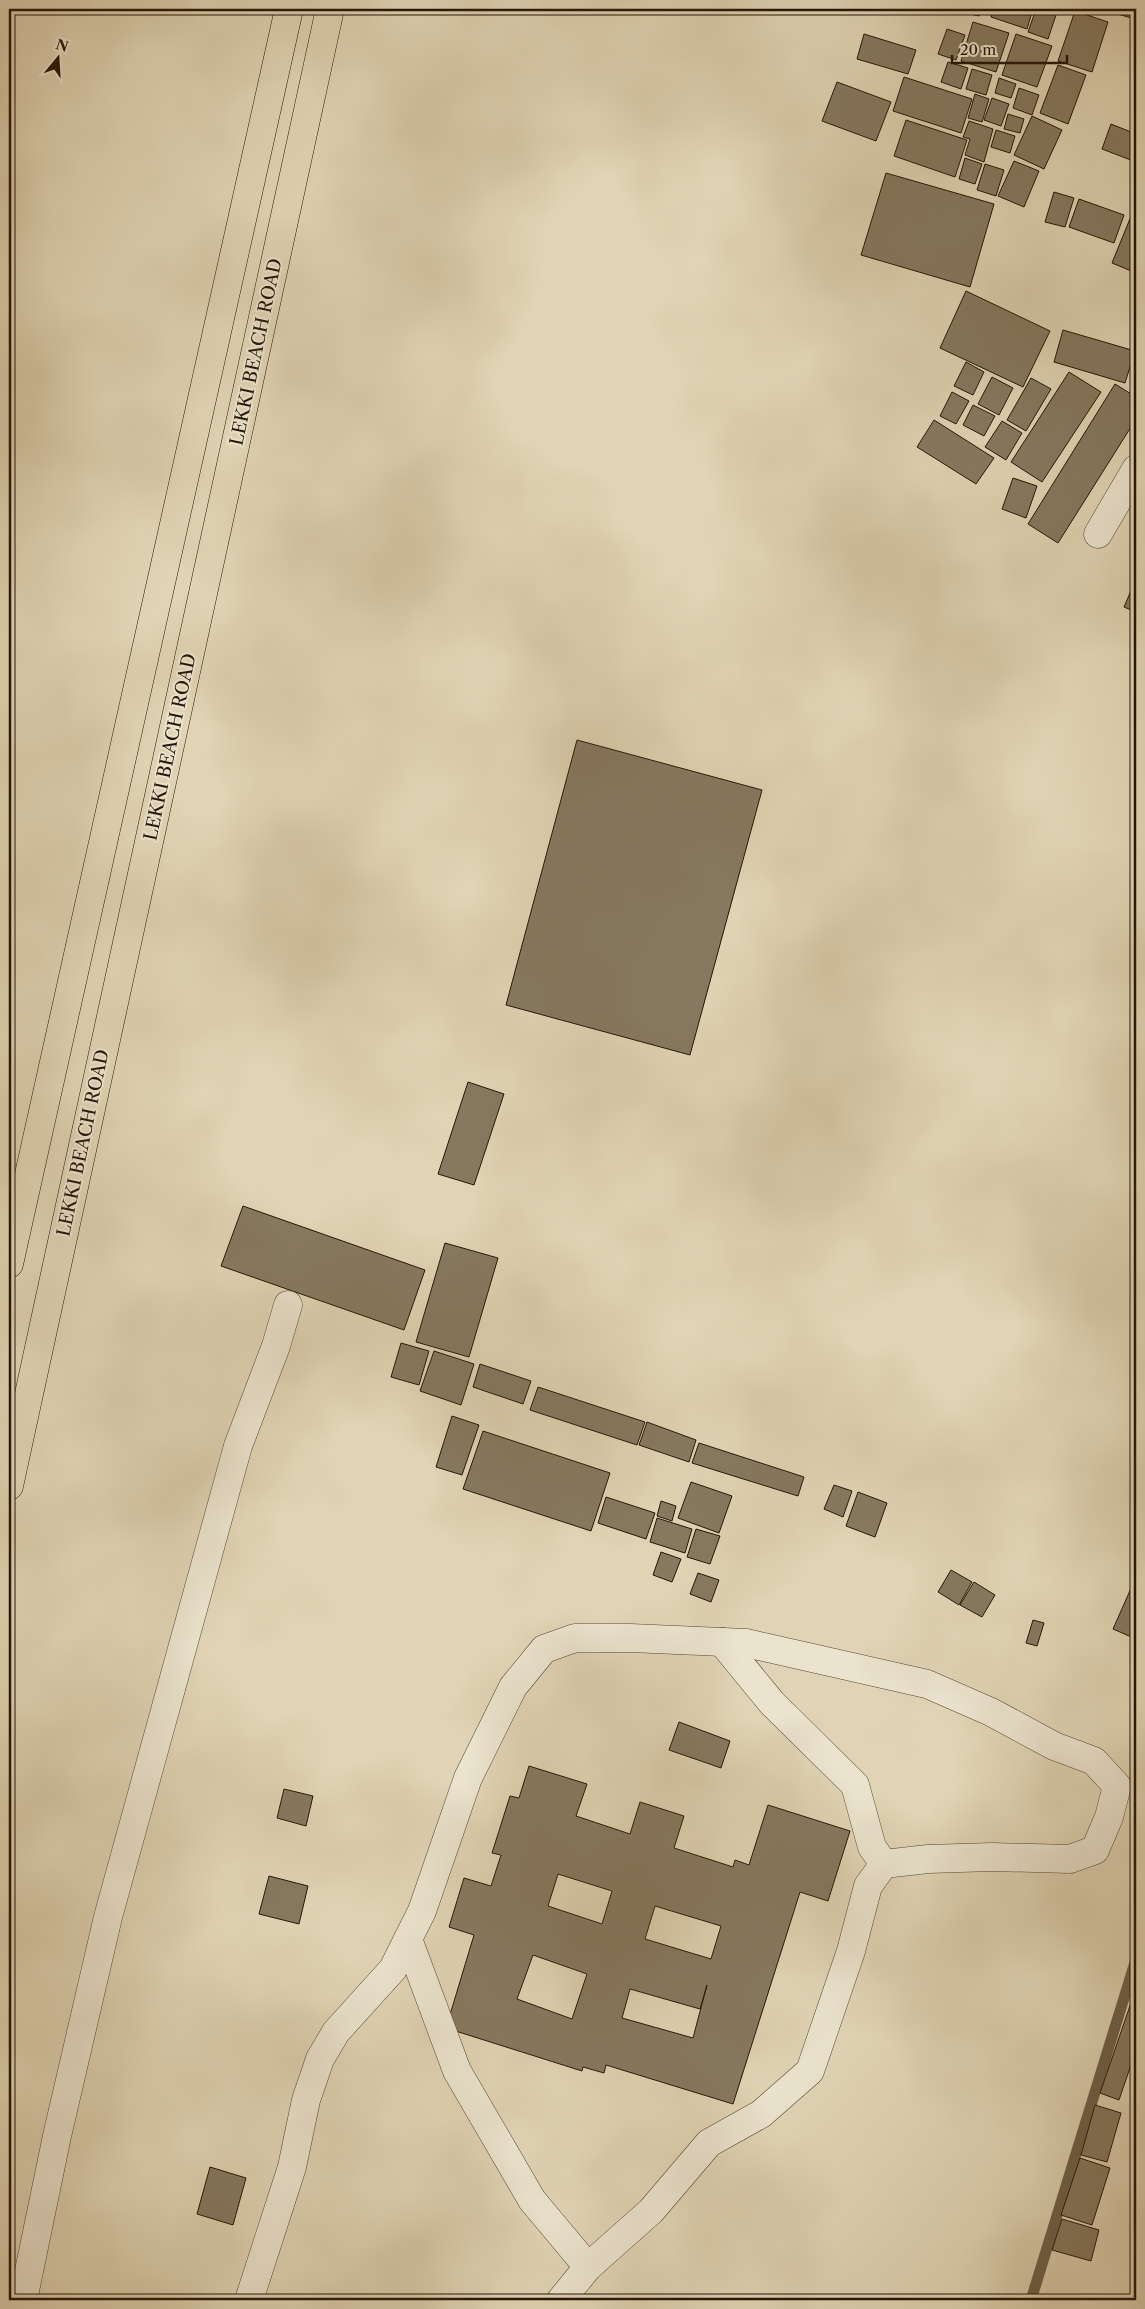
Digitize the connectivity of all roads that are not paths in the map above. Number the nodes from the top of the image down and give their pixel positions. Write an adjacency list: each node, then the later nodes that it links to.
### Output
1 (289, 9): 5 (main road)
2 (330, 9): 7 (main road, LEKKI BEACH ROAD)
3 (1136, 469): 4 (street)
4 (1098, 534)
5 (9, 1264)
6 (288, 1305): 12 (street)
7 (9, 1486)
8 (722, 1642): 9 (street); 9 (street); 10 (street)
9 (884, 1864): 11 (street)
10 (408, 1939): 11 (street); 13 (street)
11 (588, 2267): 14 (street)
12 (23, 2300)
13 (249, 2300)
14 (561, 2300)

